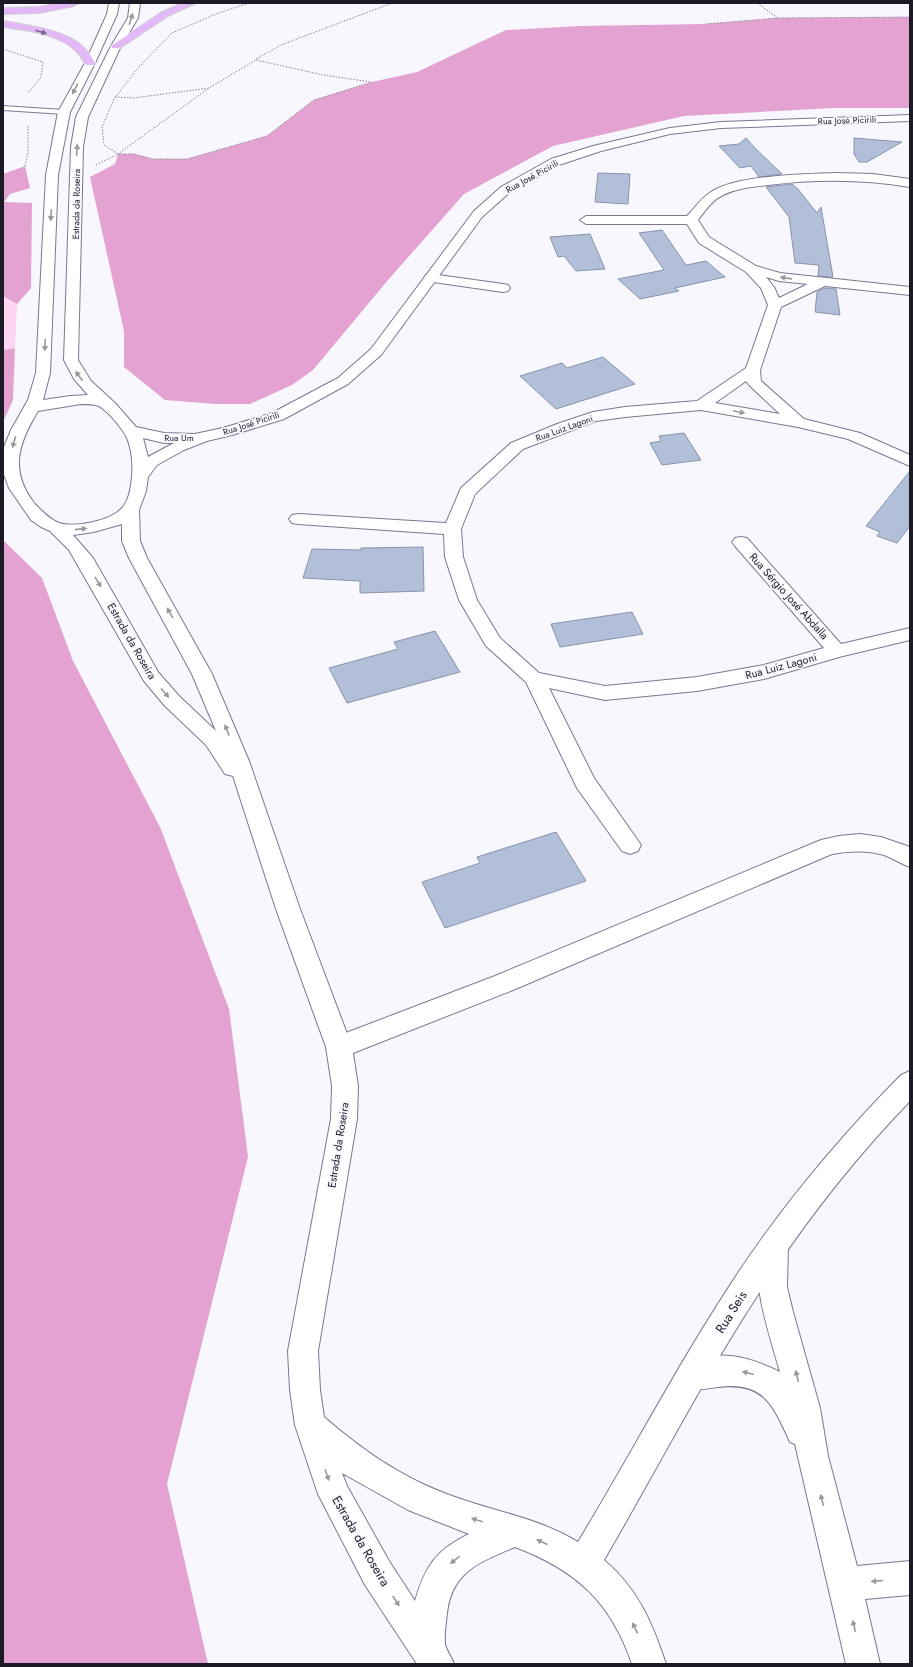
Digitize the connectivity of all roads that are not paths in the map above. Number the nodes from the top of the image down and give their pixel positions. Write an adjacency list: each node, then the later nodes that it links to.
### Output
1 (74, 3): 5 (main road)
2 (114, 3): 8 (street, Estrada da Roseira)
3 (135, 3): 7 (street, Estrada da Roseira, one-way to 3)
4 (191, 3): 7 (main road)
5 (3, 12)
6 (3, 24): 8 (main road, one-way to 8)
7 (116, 46): 22 (street, Estrada da Roseira, one-way to 7)
8 (90, 63): 10 (street, Estrada da Roseira, one-way to 10)
9 (3, 108): 10 (lane)
10 (64, 112): 24 (street, Estrada da Roseira, one-way to 24)
11 (910, 118): 16 (street, Rua José Picirili)
12 (910, 183): 14 (street)
13 (586, 220): 14 (street)
14 (690, 220): 15 (street)
15 (751, 269): 17 (street, one-way to 15); 20 (street)
16 (431, 278): 18 (street); 27 (street, Rua José Picirili)
17 (822, 283): 19 (street); 20 (street)
18 (503, 288)
19 (910, 291)
20 (775, 305): 21 (street)
21 (753, 370): 23 (street); 25 (street)
22 (106, 404): 24 (street); 26 (street, Estrada da Roseira)
23 (701, 405): 25 (street, Rua Luiz Lagoni, one-way to 25); 33 (street, Rua Luiz Lagoni)
24 (32, 408): 32 (street, Estrada da Roseira, one-way to 32)
25 (798, 422): 28 (street, Rua Luiz Lagoni)
26 (132, 431): 27 (street, Rua Um); 29 (street, Estrada da Roseira)
27 (202, 437): 29 (street, Rua Um)
28 (910, 460)
29 (141, 475): 30 (street, Estrada da Roseira)
30 (130, 510): 32 (street, one-way to 30); 38 (street, Estrada da Roseira, one-way to 30)
31 (298, 519): 33 (street)
32 (57, 529): 38 (street, Estrada da Roseira, one-way to 38)
33 (452, 529): 37 (street, Rua Luiz Lagoni)
34 (741, 542): 36 (street, Rua Sérgio José Abdalla)
35 (910, 634): 36 (street, Rua Luiz Lagoni)
36 (837, 650): 37 (street, Rua Luiz Lagoni)
37 (533, 678): 39 (street, Rua Luiz Lagoni)
38 (253, 806): 41 (street, Estrada da Roseira)
39 (630, 845)
40 (910, 858): 41 (street)
41 (340, 1047): 45 (street, Estrada da Roseira)
42 (910, 1083): 43 (street, Rua Seis)
43 (774, 1245): 44 (street, Rua Seis); 46 (street, one-way to 43)
44 (693, 1375): 46 (street, one-way to 44); 48 (street, Rua Seis)
45 (310, 1425): 47 (street, one-way to 45); 51 (street, Estrada da Roseira, one-way to 51)
46 (812, 1456): 50 (street, one-way to 46)
47 (514, 1531): 48 (street, one-way to 47); 51 (street, Estrada da Roseira, one-way to 51)
48 (584, 1563): 52 (street, one-way to 48)
49 (910, 1578): 50 (street, one-way to 50)
50 (845, 1584): 53 (street, one-way to 50)
51 (432, 1657)
52 (649, 1664)
53 (863, 1664)

